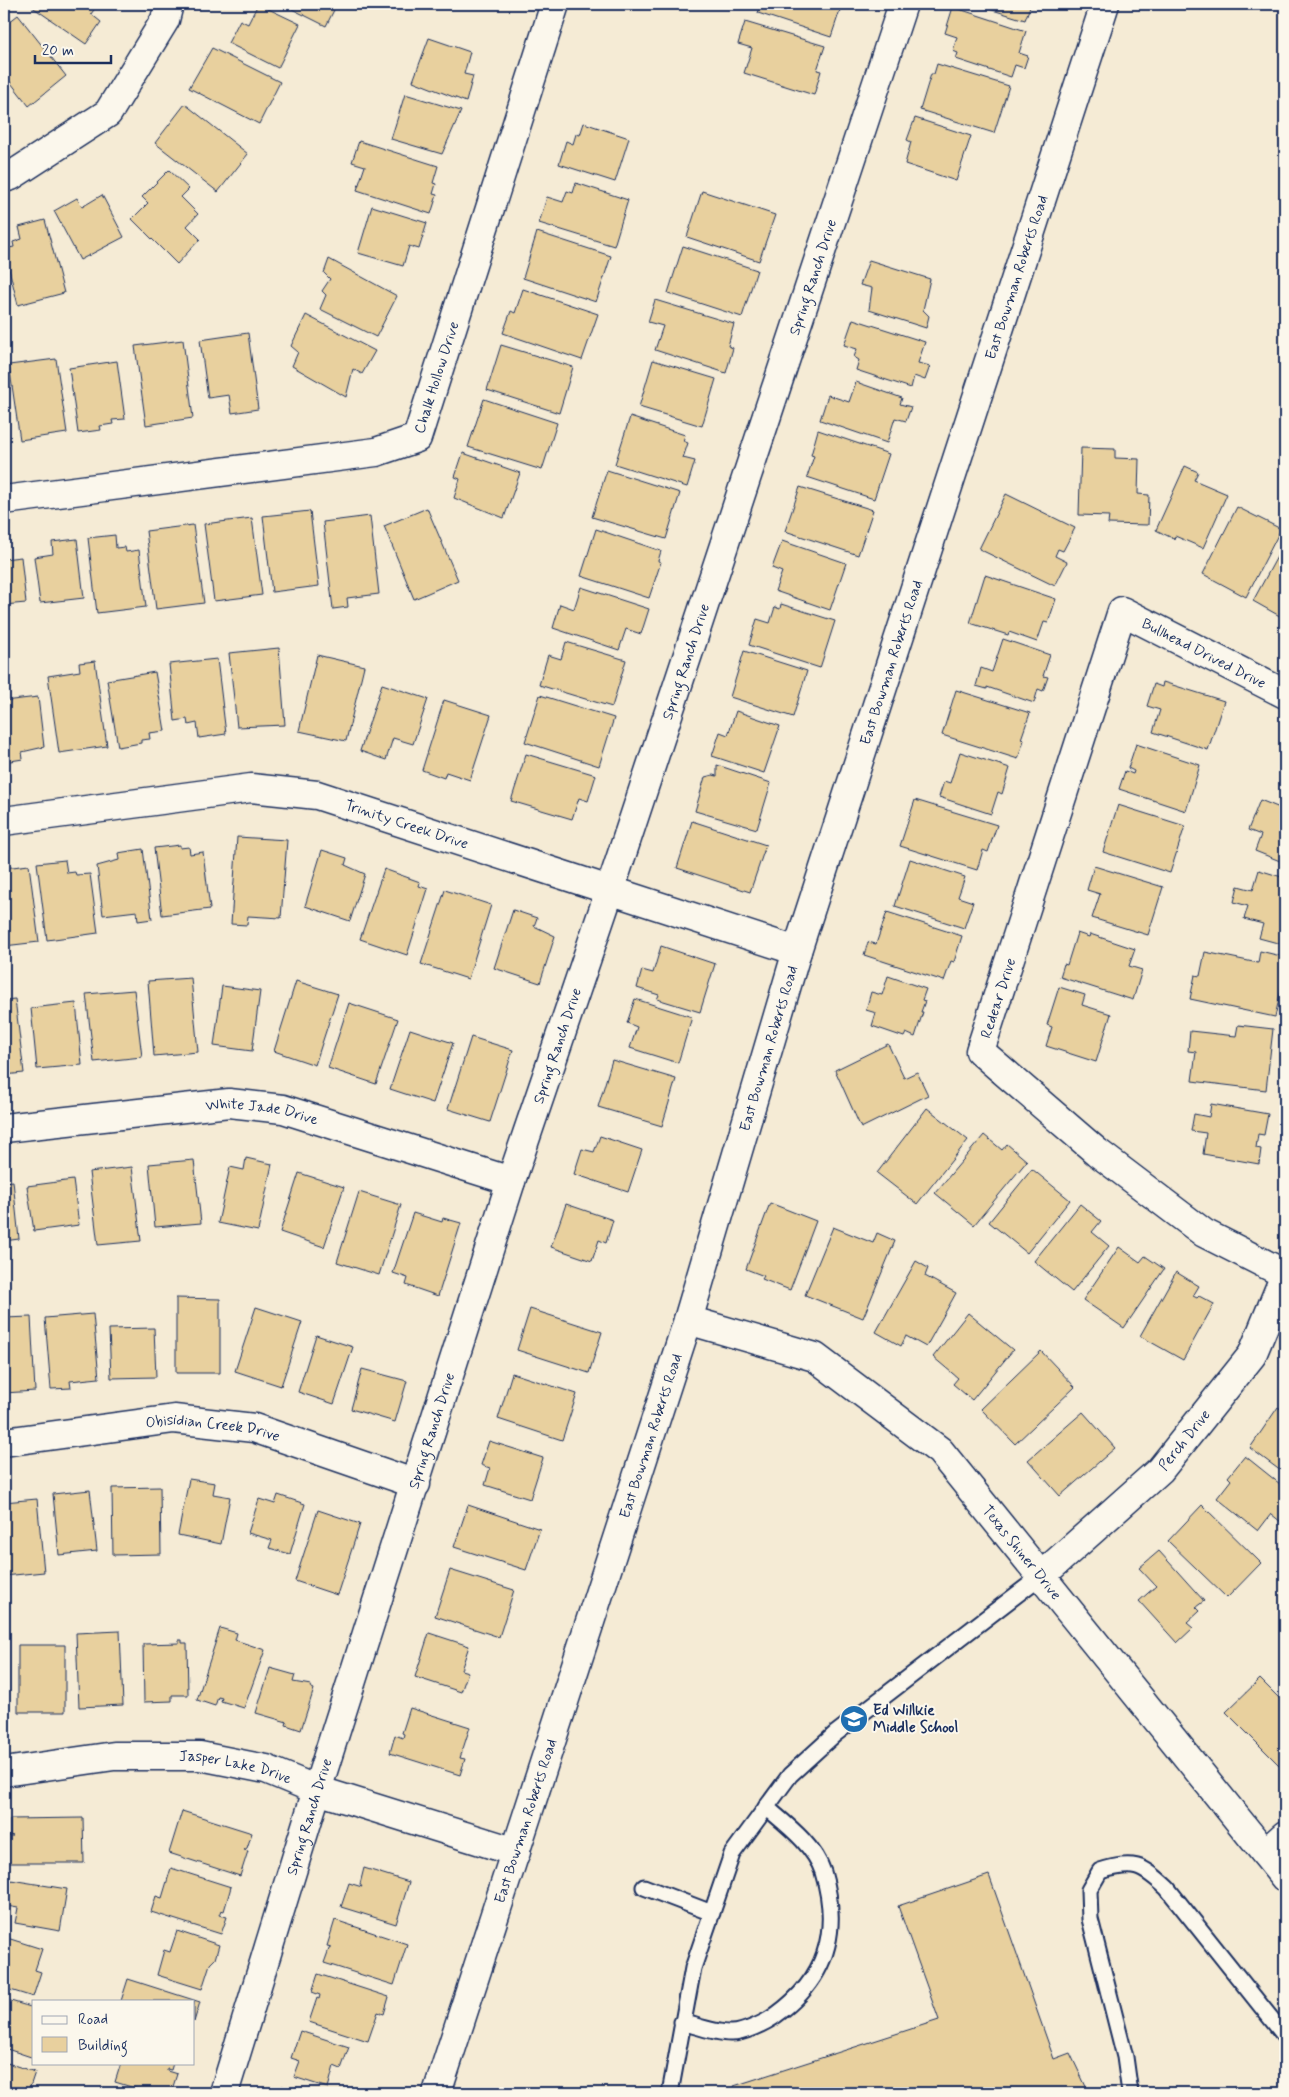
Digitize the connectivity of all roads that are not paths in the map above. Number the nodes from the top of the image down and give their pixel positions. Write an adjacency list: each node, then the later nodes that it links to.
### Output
1 (169, 4): 5 (street)
2 (554, 4): 6 (street, Chalk Hollow Drive)
3 (903, 4): 10 (street, Spring Ranch Drive)
4 (1105, 4): 11 (street, East Bowman Roberts Road)
5 (4, 178)
6 (4, 500)
7 (1122, 611): 8 (street, Bullhead Drived Drive); 14 (street, Redear Drive)
8 (1285, 694)
9 (4, 821): 10 (street, Trinity Creek Drive)
10 (610, 890): 11 (street, Trinity Creek Drive); 13 (street, Spring Ranch Drive)
11 (797, 951): 15 (street, East Bowman Roberts Road)
12 (4, 1128): 13 (street, White Jade Drive)
13 (511, 1181): 17 (street, Spring Ranch Drive)
14 (1285, 1274): 18 (street, Perch Drive)
15 (688, 1320): 18 (street, Texas Shiner Drive); 23 (street, East Bowman Roberts Road)
16 (4, 1442): 17 (street, Obisidian Creek Drive)
17 (416, 1484): 20 (street, Spring Ranch Drive)
18 (1041, 1576): 21 (lane); 24 (street, Texas Shiner Drive)
19 (4, 1772): 20 (street, Jasper Lake Drive)
20 (317, 1790): 23 (street, Jasper Lake Drive); 30 (street, Spring Ranch Drive)
21 (766, 1807): 27 (lane); 28 (lane)
22 (1285, 1835): 24 (street)
23 (516, 1852): 31 (street, East Bowman Roberts Road)
24 (1265, 1853): 25 (street, Texas Shiner Drive)
25 (1285, 1878)
26 (644, 1887): 27 (lane)
27 (712, 1912): 28 (lane)
28 (682, 2022): 32 (lane)
29 (1285, 2036): 33 (lane)
30 (224, 2093)
31 (437, 2093)
32 (670, 2093)
33 (1130, 2093)

